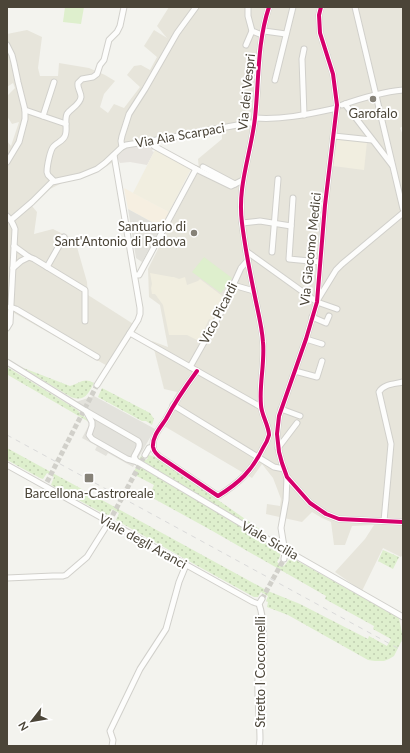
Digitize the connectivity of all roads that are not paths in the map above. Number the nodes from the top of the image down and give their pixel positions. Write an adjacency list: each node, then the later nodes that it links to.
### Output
1 (124, 7): 24 (street)
2 (196, 7): 28 (street)
3 (248, 7): 8 (street)
4 (269, 7): 9 (street, Via dei Vespri)
5 (293, 7): 10 (street)
6 (321, 7): 19 (street, Via Giacomo Medici)
7 (355, 7): 17 (street)
8 (252, 31): 9 (street); 11 (street)
9 (263, 33): 10 (street); 23 (street, Via dei Vespri)
10 (286, 34): 14 (street)
11 (246, 45)
12 (7, 47): 20 (street)
13 (304, 49): 21 (street)
14 (275, 80)
15 (54, 82): 22 (street)
16 (403, 90): 17 (street, Via Aia Scarpaci)
17 (375, 95): 18 (street, Via Aia Scarpaci); 32 (street)
18 (345, 104): 19 (street, Via Aia Scarpaci); 26 (street)
19 (337, 106): 21 (street, Via Aia Scarpaci); 25 (street, Via Giacomo Medici)
20 (24, 110): 22 (street); 30 (street)
21 (304, 115): 23 (street, Via Aia Scarpaci)
22 (43, 116): 24 (street)
23 (254, 121): 27 (street, Via Aia Scarpaci); 35 (street, Via dei Vespri)
24 (66, 124): 36 (street)
25 (334, 136): 26 (street); 53 (street, Via Giacomo Medici)
26 (372, 140): 32 (street)
27 (151, 141): 28 (street, Via Aia Scarpaci); 33 (street)
28 (122, 147): 29 (street, Via Aia Scarpaci)
29 (114, 155): 36 (street, Via Aia Scarpaci); 56 (street)
30 (7, 162)
31 (203, 167): 38 (street)
32 (393, 167): 37 (street)
33 (196, 169): 38 (street); 56 (street)
34 (278, 179): 45 (street)
35 (243, 180): 38 (street); 44 (street, Via dei Vespri)
36 (54, 181): 43 (street)
37 (397, 182): 39 (street); 41 (street)
38 (235, 184)
39 (403, 186)
40 (293, 198): 46 (street)
41 (403, 209)
42 (403, 213): 59 (street)
43 (9, 218): 48 (street)
44 (242, 223): 45 (street); 49 (street, Via dei Vespri)
45 (274, 224): 46 (street); 50 (street)
46 (291, 226): 53 (street)
47 (64, 237): 54 (street)
48 (14, 246): 51 (street); 55 (street)
49 (246, 251): 52 (street, Via dei Vespri); 59 (street)
50 (272, 252)
51 (29, 257): 54 (street); 55 (street)
52 (248, 260): 57 (street, Vico Picardi); 58 (street, Via dei Vespri)
53 (320, 262): 59 (street, Via Giacomo Medici)
54 (47, 267): 64 (street)
55 (13, 268): 60 (street)
56 (135, 275): 66 (street)
57 (233, 285): 58 (street); 72 (street, Vico Picardi)
58 (254, 291): 78 (street, Via dei Vespri)
59 (317, 302): 61 (street); 63 (street, Via Giacomo Medici)
60 (10, 307): 65 (street); 69 (street)
61 (337, 309)
62 (329, 316): 63 (street)
63 (312, 317): 67 (street, Via Giacomo Medici)
64 (86, 321)
65 (7, 328)
66 (130, 333): 72 (street); 76 (street)
67 (306, 339): 68 (street); 74 (street, Via Giacomo Medici)
68 (322, 344)
69 (97, 357)
70 (322, 361): 74 (street)
71 (7, 362): 80 (street)
72 (190, 367): 73 (street)
73 (197, 371): 77 (street); 78 (street)
74 (295, 371): 79 (street, Via Giacomo Medici)
75 (403, 382): 95 (street)
76 (97, 385)
77 (173, 405): 85 (street); 89 (street)
78 (261, 407): 83 (street, Via dei Vespri)
79 (281, 409): 81 (street); 84 (street, Via Giacomo Medici)
80 (86, 411): 88 (street); 90 (street, Viale Sicilia)
81 (300, 416)
82 (297, 423): 86 (street)
83 (268, 436): 84 (street); 89 (street)
84 (277, 436): 86 (street, Via Giacomo Medici)
85 (153, 447): 87 (street); 89 (street)
86 (278, 448): 93 (street, Via Giacomo Medici)
87 (145, 455)
88 (134, 456): 90 (street); 91 (street, Viale Sicilia)
89 (258, 457): 93 (street)
90 (128, 459): 91 (street, Viale Sicilia)
91 (138, 462): 98 (street, Viale Sicilia)
92 (7, 465): 96 (street, Viale degli Aranci)
93 (284, 469): 94 (street, Via Giacomo Medici)
94 (287, 477): 95 (street, Via Giacomo Medici); 98 (street)
95 (384, 521): 97 (street, Via Giacomo Medici)
96 (109, 522): 100 (street, Viale degli Aranci); 101 (street)
97 (403, 522)
98 (284, 549): 99 (street); 103 (street, Viale Sicilia)
99 (284, 559)
100 (186, 565): 102 (street, Viale degli Aranci); 104 (street)
101 (7, 578)
102 (260, 601): 105 (street, Stretto I Coccomelli)
103 (403, 617)
104 (112, 746)
105 (259, 746)

